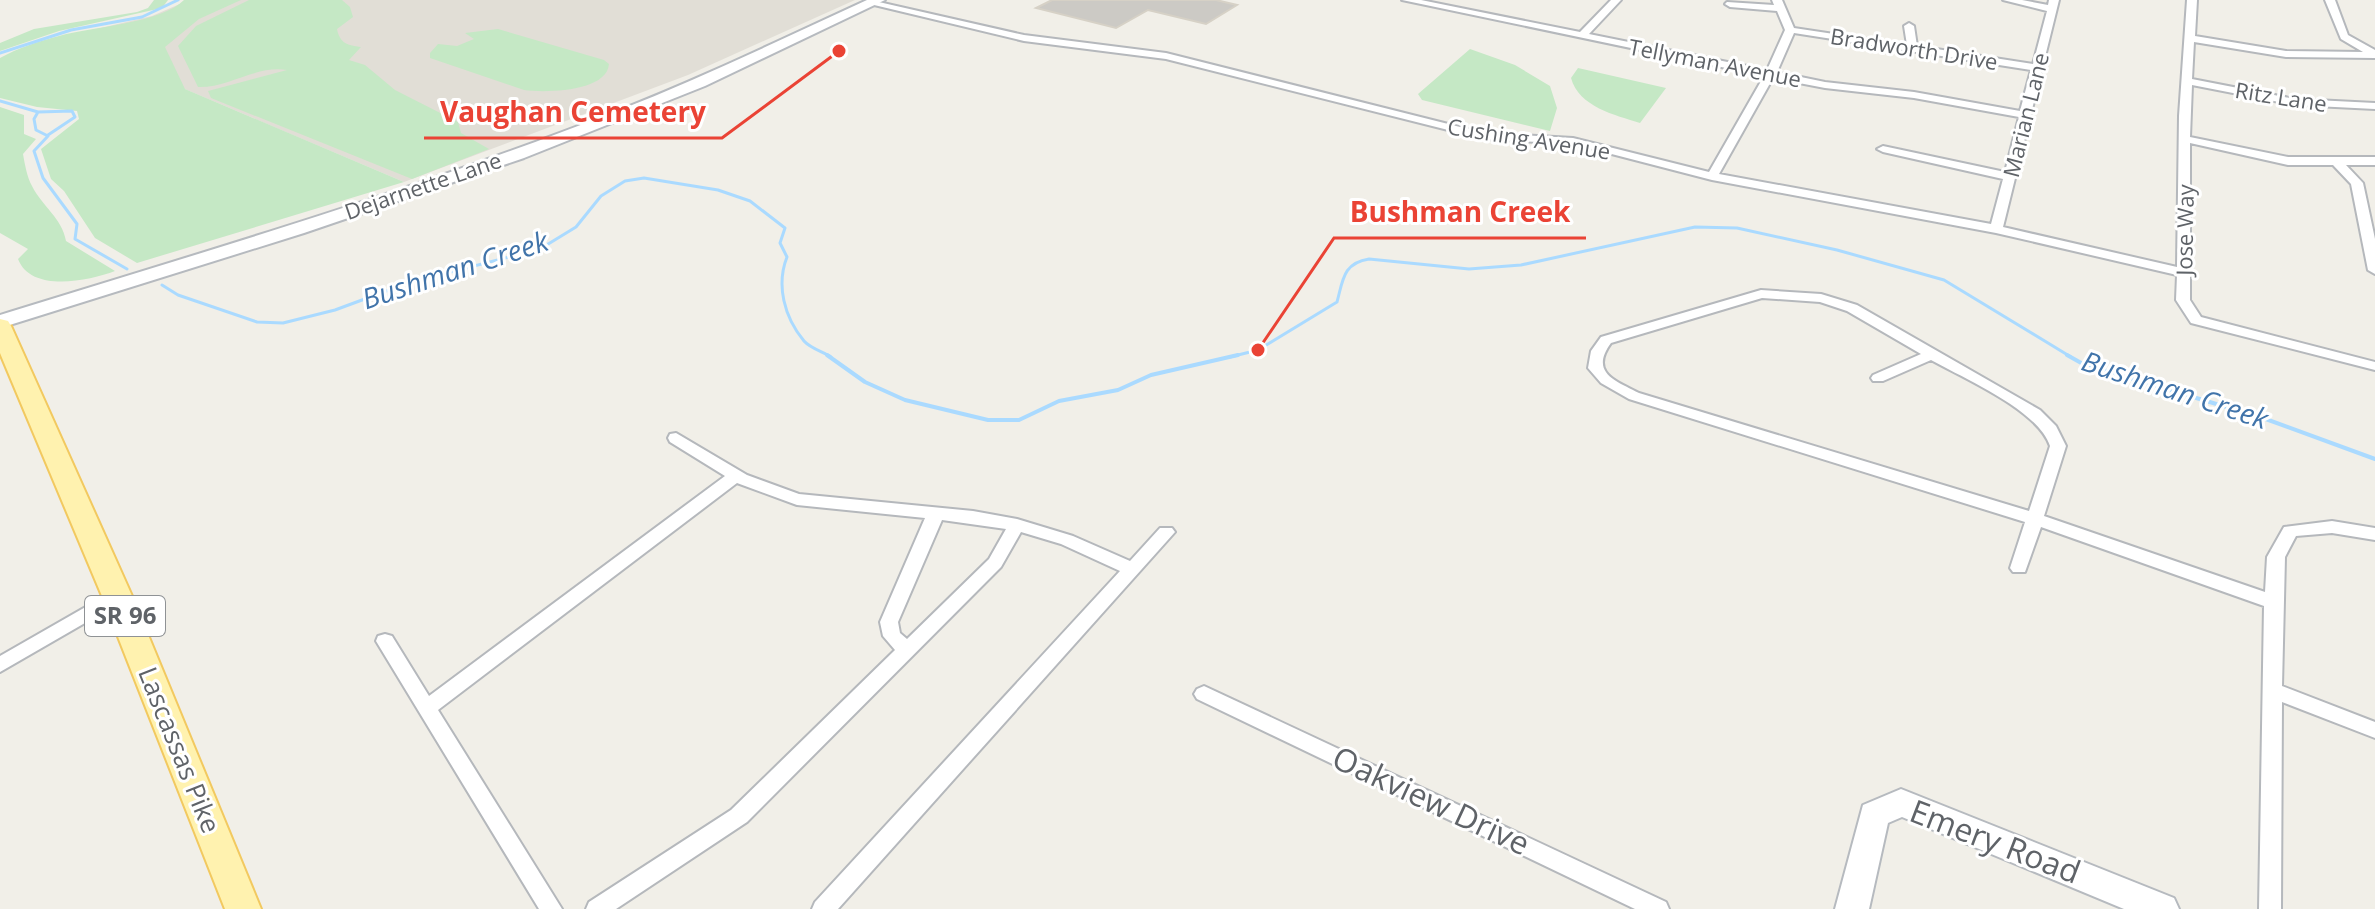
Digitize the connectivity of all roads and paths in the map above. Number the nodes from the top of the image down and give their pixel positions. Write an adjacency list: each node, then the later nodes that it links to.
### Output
1 (1407, 0): 11 (street, Tellyman Avenue)
2 (1478, 0): 11 (street)
3 (1616, 0): 14 (street)
4 (2008, 0): 10 (street)
5 (2192, 0): 15 (street, Jose Way)
6 (2330, 0): 17 (street)
7 (876, 1): 27 (street, Cushing Avenue); 32 (main road, Dejarnette Lane)
8 (1730, 4): 9 (street)
9 (1779, 4): 13 (street)
10 (2053, 4): 18 (street, Marian Lane)
11 (1463, 13): 14 (street, Tellyman Avenue)
12 (1909, 26): 16 (street)
13 (1790, 30): 16 (street, Bradworth Drive); 19 (street)
14 (1582, 36): 19 (street, Tellyman Avenue)
15 (2190, 38): 17 (street); 20 (street, Jose Way)
16 (1912, 48): 18 (street, Bradworth Drive)
17 (2375, 55)
18 (2037, 68): 22 (street, Marian Lane)
19 (1769, 74): 22 (street, Tellyman Avenue); 27 (street)
20 (2187, 81): 21 (street, Ritz Lane); 23 (street, Jose Way)
21 (2375, 106)
22 (2026, 115): 28 (street, Marian Lane)
23 (2186, 139): 25 (street); 31 (street, Jose Way)
24 (1883, 149): 28 (street)
25 (2336, 161): 26 (street); 30 (street)
26 (2375, 161)
27 (1712, 176): 29 (street, Cushing Avenue)
28 (2011, 177): 29 (street, Marian Lane)
29 (1996, 229): 31 (street, Cushing Avenue)
30 (2375, 270)
31 (2185, 273): 34 (street, Jose Way)
32 (0, 324): 45 (main road, Lascassas Pike / SR 96)
33 (1932, 354): 35 (street); 39 (street); 39 (street)
34 (2375, 366)
35 (1878, 378)
36 (676, 438): 37 (street)
37 (736, 476): 38 (street); 52 (street)
38 (936, 513): 40 (street); 48 (street)
39 (2033, 518): 43 (street); 46 (street)
40 (1017, 525): 44 (street); 48 (street)
41 (1166, 532): 44 (street)
42 (2375, 534): 46 (street)
43 (2019, 568)
44 (1132, 569): 57 (street)
45 (117, 596): 49 (street); 54 (main road, Lascassas Pike / SR 96)
46 (2273, 602): 50 (street)
47 (385, 641): 52 (street)
48 (909, 649): 56 (street)
49 (0, 665)
50 (2273, 691): 53 (street); 61 (street)
51 (1204, 694): 58 (street, Oakview Drive)
52 (427, 708): 55 (street)
53 (2375, 730)
54 (243, 909)
55 (551, 909)
56 (597, 909)
57 (823, 909)
58 (1658, 909)
59 (1852, 909): 60 (main road, Emery Road)
60 (2162, 909)
61 (2270, 909)

